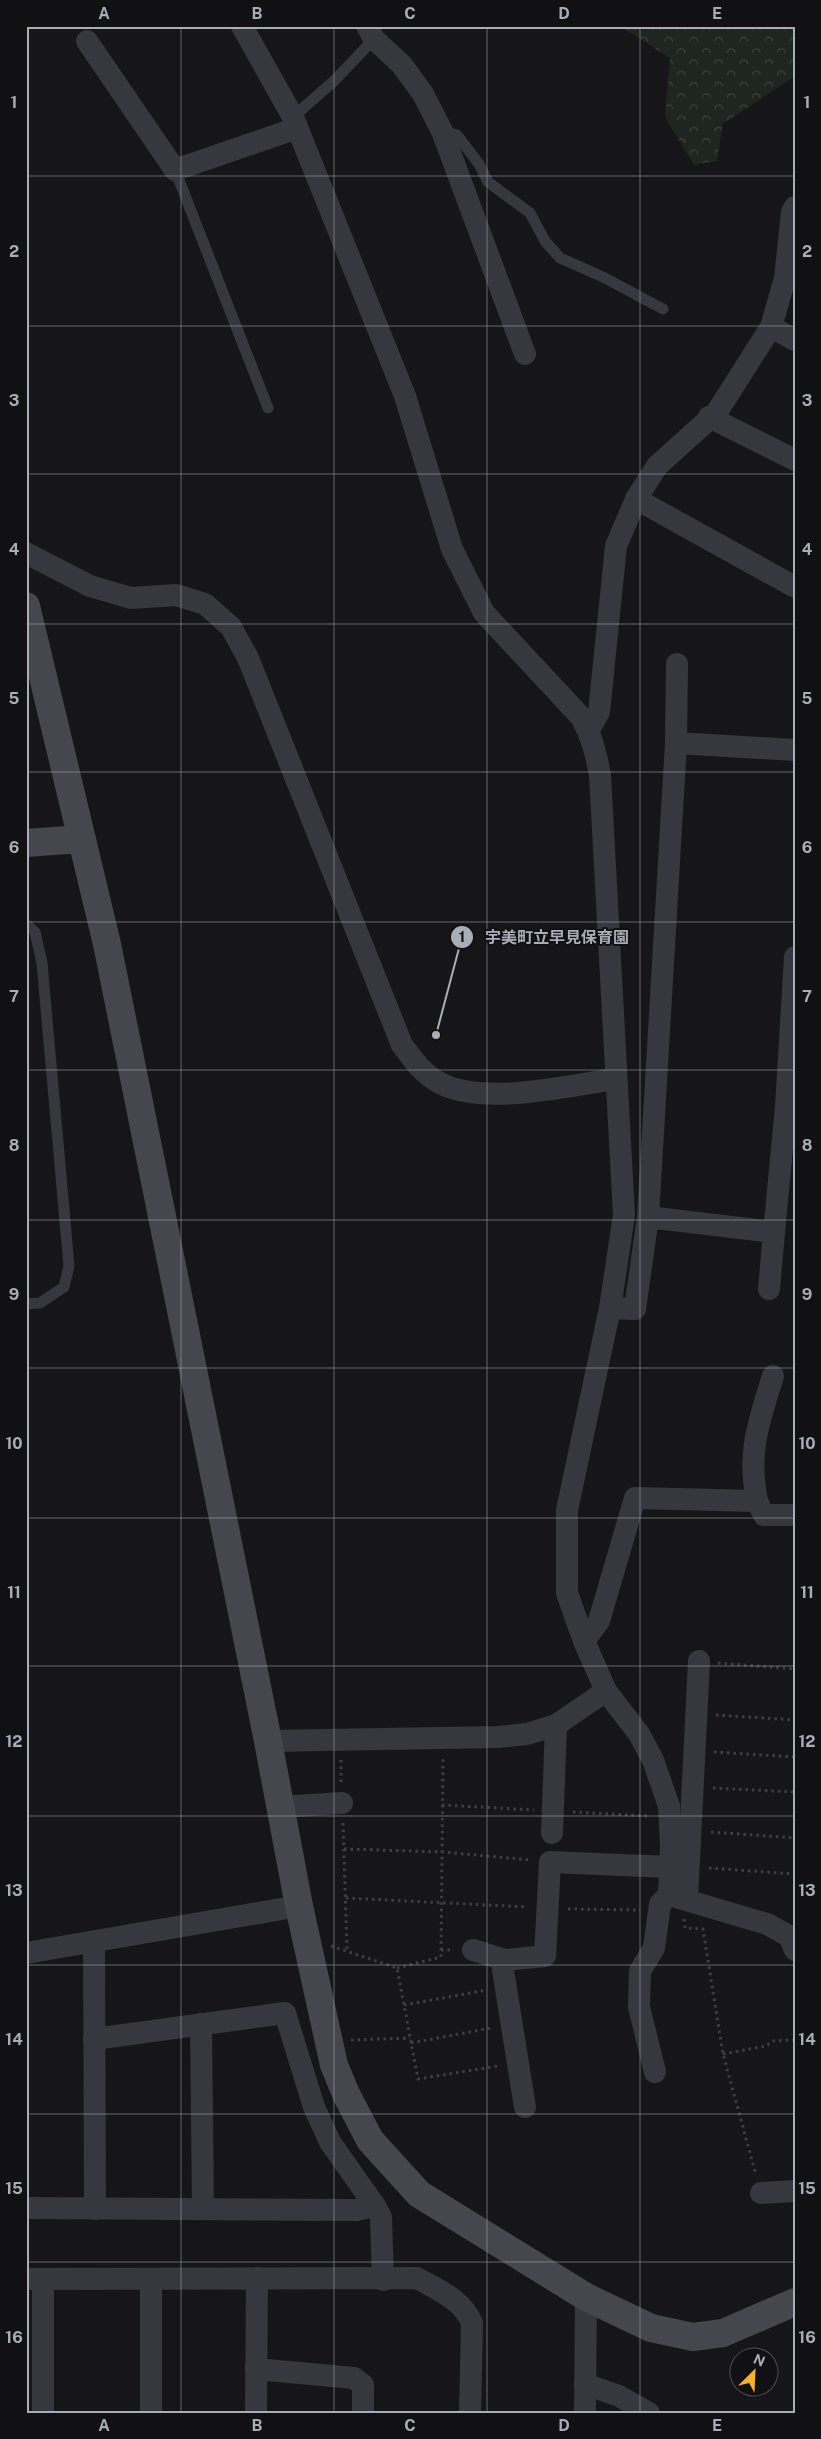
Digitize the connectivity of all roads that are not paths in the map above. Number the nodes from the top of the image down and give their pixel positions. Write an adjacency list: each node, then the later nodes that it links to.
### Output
1 (242, 26): 4 (street)
2 (371, 33): 4 (lane); 5 (street)
3 (87, 40): 6 (street)
4 (295, 122): 6 (street); 20 (street)
5 (442, 131): 8 (lane); 11 (street)
6 (175, 170): 12 (lane)
7 (794, 211): 9 (street)
8 (663, 309)
9 (771, 328): 10 (street); 13 (street)
10 (795, 340)
11 (525, 354)
12 (268, 408)
13 (709, 418): 14 (street); 15 (street)
14 (795, 460)
15 (636, 499): 17 (street); 20 (street)
16 (26, 553): 27 (street)
17 (795, 587)
18 (26, 606): 23 (street)
19 (677, 664): 21 (street)
20 (588, 730): 27 (street)
21 (676, 743): 22 (street); 28 (street)
22 (795, 750)
23 (81, 839): 24 (street); 40 (street)
24 (26, 843)
25 (26, 924): 31 (lane)
26 (795, 957): 29 (street)
27 (615, 1080): 32 (street)
28 (648, 1217): 29 (street); 32 (street)
29 (774, 1232): 30 (street)
30 (769, 1289)
31 (26, 1304)
32 (610, 1308): 36 (street)
33 (772, 1376): 34 (street)
34 (757, 1501): 35 (street); 36 (street)
35 (795, 1515)
36 (584, 1641): 38 (street)
37 (699, 1661): 44 (street)
38 (606, 1691): 39 (street); 44 (street)
39 (556, 1725): 40 (street); 43 (street)
40 (268, 1741): 42 (street)
41 (342, 1803): 42 (street)
42 (281, 1807): 46 (street)
43 (552, 1822)
44 (679, 1867): 45 (street); 51 (street)
45 (674, 1899): 47 (street); 54 (street)
46 (299, 1906): 48 (street); 66 (street)
47 (793, 1940)
48 (94, 1942): 50 (street); 53 (street)
49 (473, 1950): 51 (street)
50 (26, 1953)
51 (505, 1960): 55 (street)
52 (201, 2024): 53 (street); 58 (street); 61 (street)
53 (94, 2039): 60 (street)
54 (655, 2072)
55 (525, 2107)
56 (795, 2191): 57 (street)
57 (761, 2193)
58 (375, 2206): 61 (street); 65 (street)
59 (26, 2208): 60 (street)
60 (95, 2209): 61 (street)
61 (203, 2210)
62 (257, 2278): 64 (street); 65 (street); 68 (street)
63 (34, 2279): 64 (street); 70 (street)
64 (151, 2279): 71 (street)
65 (382, 2280): 74 (street)
66 (586, 2297): 67 (street); 69 (street)
67 (795, 2302)
68 (256, 2369): 72 (street); 73 (street)
69 (585, 2384): 75 (street); 76 (street)
70 (43, 2413)
71 (152, 2413)
72 (256, 2413)
73 (363, 2413)
74 (470, 2413)
75 (585, 2413)
76 (649, 2413)

